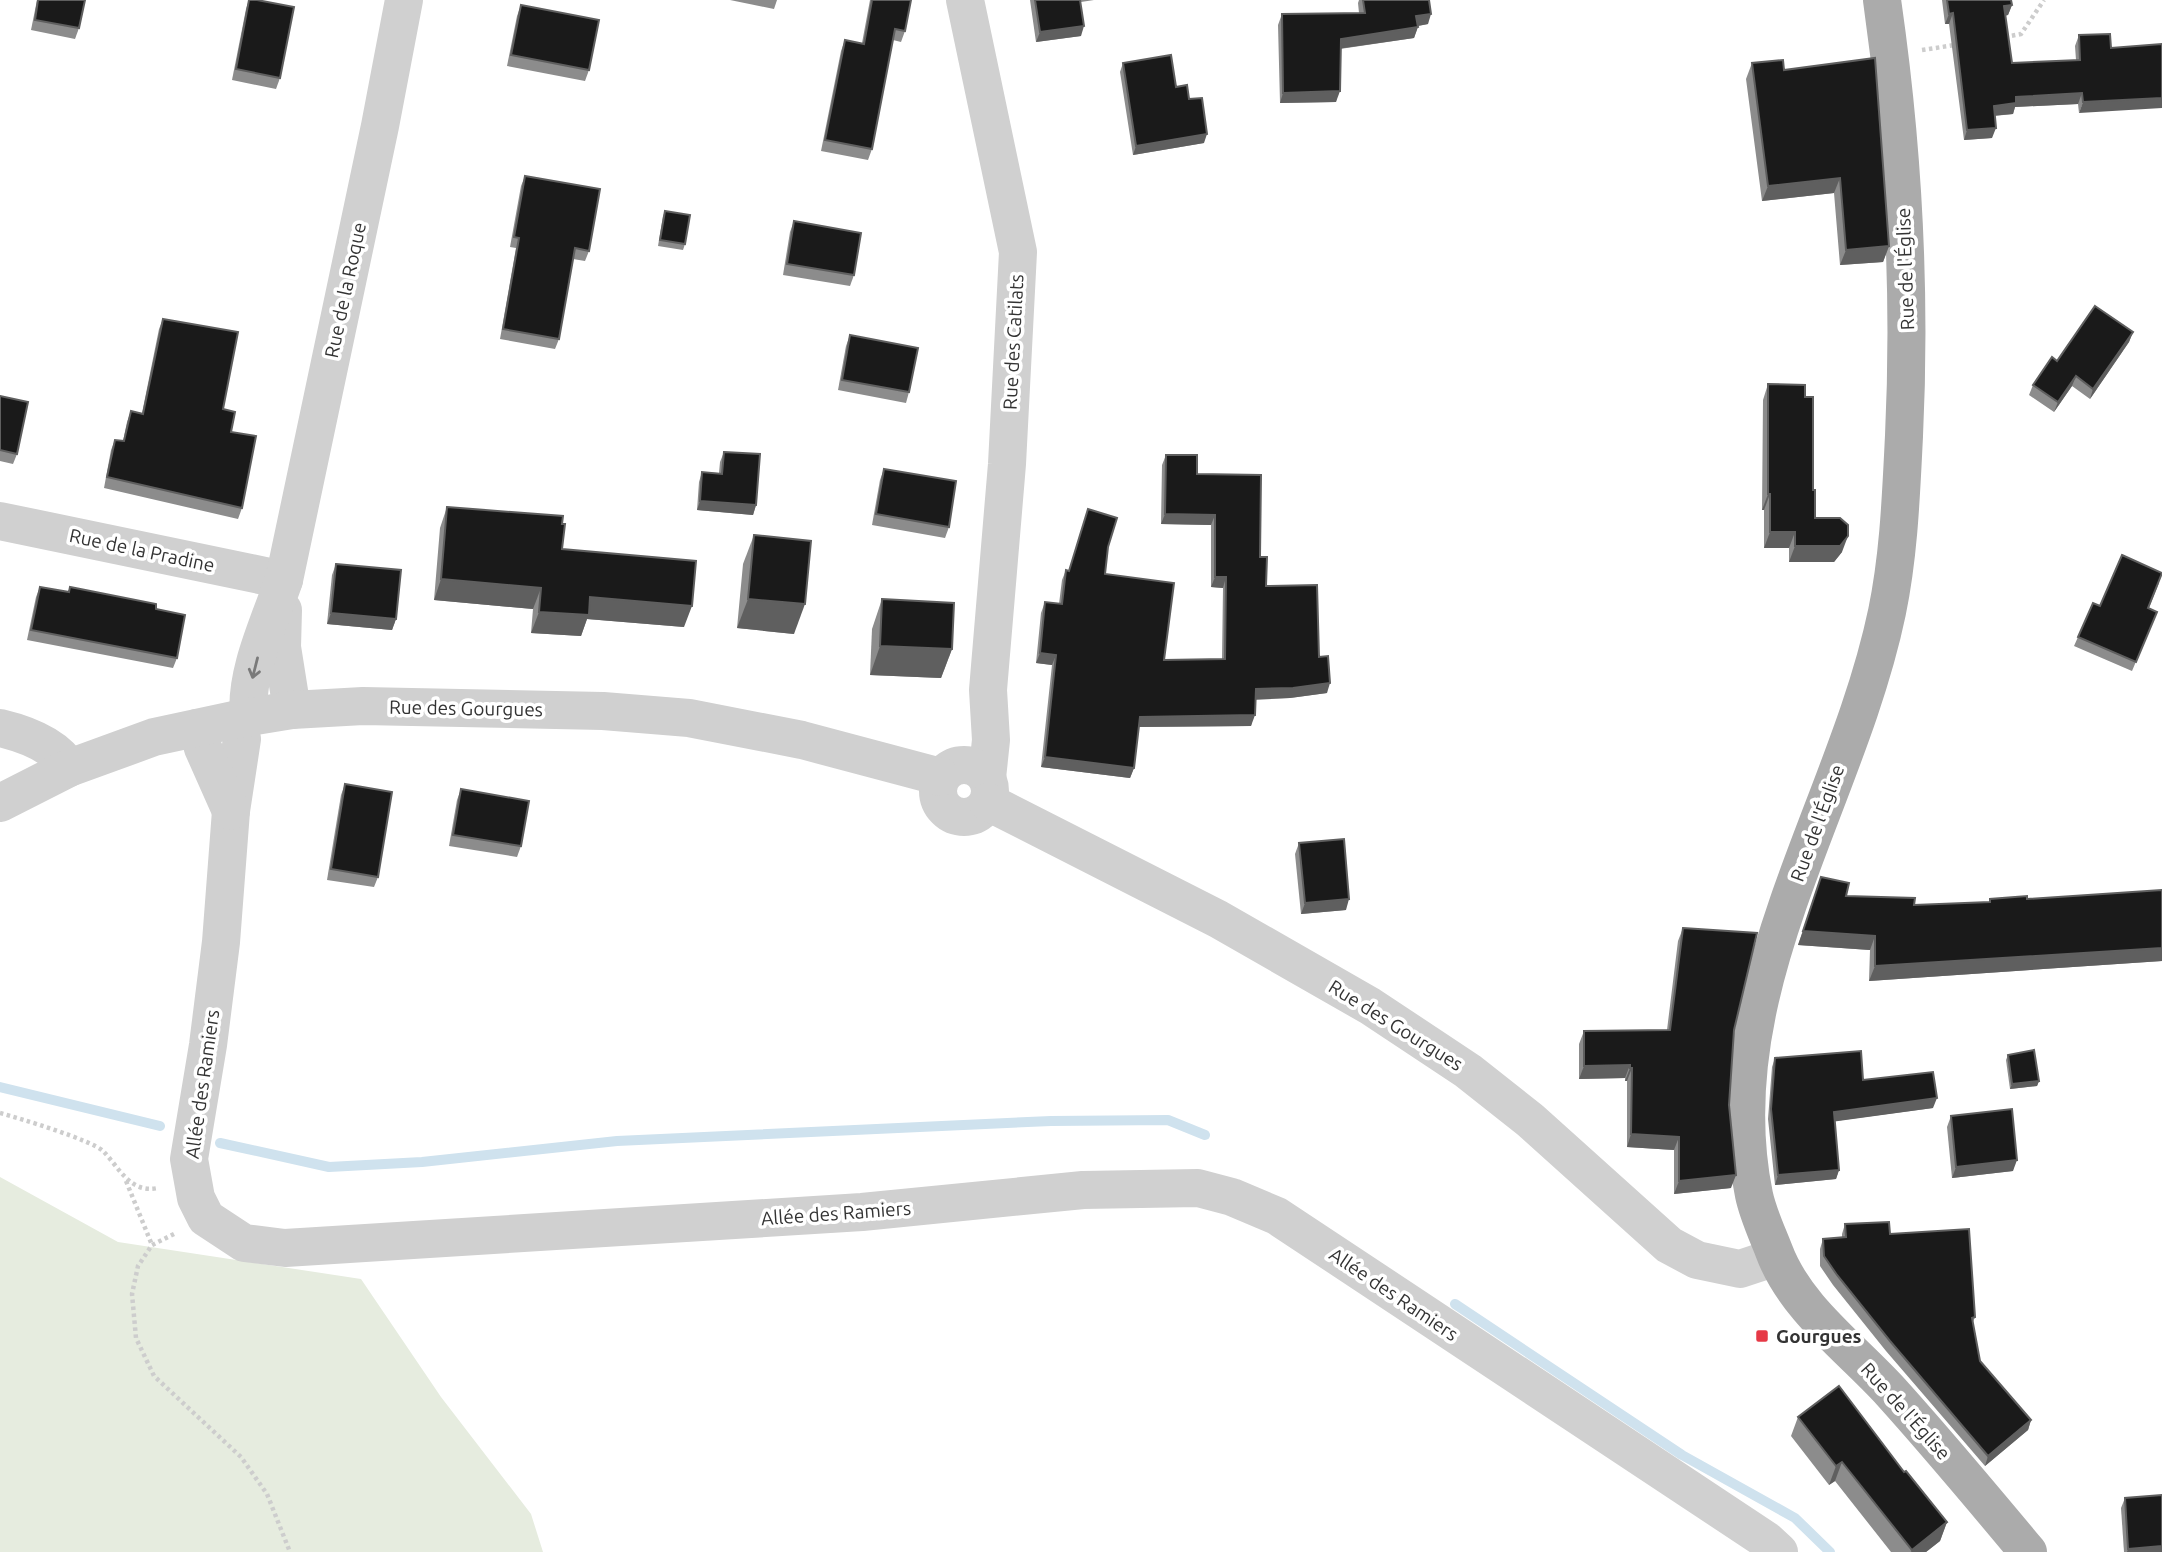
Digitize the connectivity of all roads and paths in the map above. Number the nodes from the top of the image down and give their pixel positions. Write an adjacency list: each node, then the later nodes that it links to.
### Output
1 (404, 0): 9 (street, Rue de la Roque)
2 (965, 0): 15 (street, Rue des Catilats)
3 (1882, 0): 7 (main road, Rue de l'Église)
4 (2044, 0): 5 (path)
5 (1996, 38)
6 (1958, 44): 7 (path)
7 (1890, 53): 23 (main road, Rue de l'Église)
8 (0, 521): 9 (street, Rue de la Pradine)
9 (284, 580): 10 (street, Rue de la Roque); 11 (street, Rue de la Roque, one-way to 11)
10 (292, 710): 11 (street, Rue des Gourgues); 15 (street, Rue des Gourgues)
11 (244, 718): 13 (street, Rue des Gourgues); 17 (street, Allée des Ramiers)
12 (0, 728): 14 (street)
13 (197, 728): 14 (street, Rue des Gourgues); 17 (street, Allée des Ramiers)
14 (69, 768): 16 (street, Rue des Gourgues)
15 (969, 780): 23 (street, Rue des Gourgues)
16 (0, 803)
17 (231, 811): 20 (street, Allée des Ramiers)
18 (0, 1113): 19 (path)
19 (126, 1180): 20 (path); 22 (path)
20 (193, 1181): 21 (street, Allée des Ramiers)
21 (206, 1218): 22 (path); 25 (street, Allée des Ramiers)
22 (152, 1245): 24 (path)
23 (1776, 1257): 26 (main road, Rue de l'Église)
24 (290, 1552)
25 (1779, 1552)
26 (2028, 1552)

